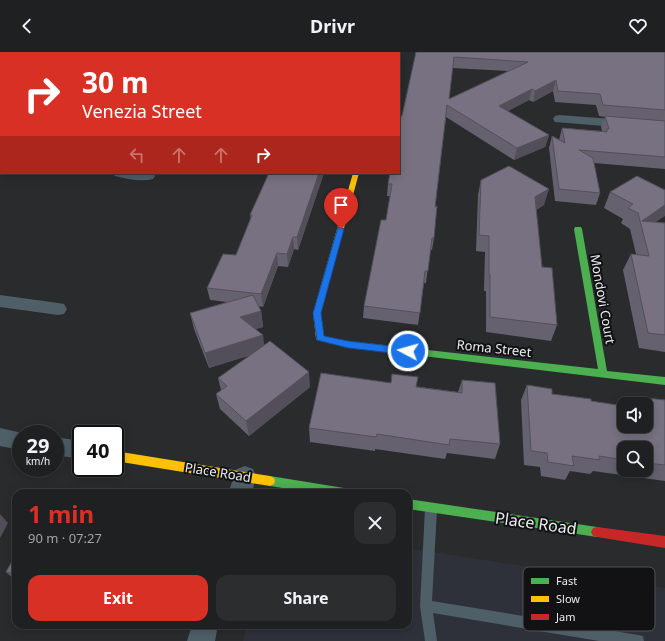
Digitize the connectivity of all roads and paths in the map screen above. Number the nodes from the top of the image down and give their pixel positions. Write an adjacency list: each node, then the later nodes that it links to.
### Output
1 (559, 119): 2 (street)
2 (665, 127)
3 (129, 174): 5 (street)
4 (356, 174): 9 (street, Roma Street)
5 (148, 176)
6 (578, 230): 9 (street, Mondovi Court)
7 (0, 301): 8 (street)
8 (58, 309)
9 (603, 373): 10 (street, Roma Street)
10 (665, 381)
11 (0, 437): 12 (street)
12 (12, 439)
13 (124, 458): 14 (street, Place Road)
14 (242, 485): 15 (street, Place Road)
15 (293, 489)
16 (412, 505): 17 (street, Place Road)
17 (431, 507): 18 (street, Place Road); 19 (lane)
18 (665, 542)
19 (426, 606): 20 (lane); 24 (lane)
20 (523, 622)
21 (204, 629): 23 (street)
22 (577, 631): 25 (lane)
23 (201, 641)
24 (431, 641)
25 (638, 641)

